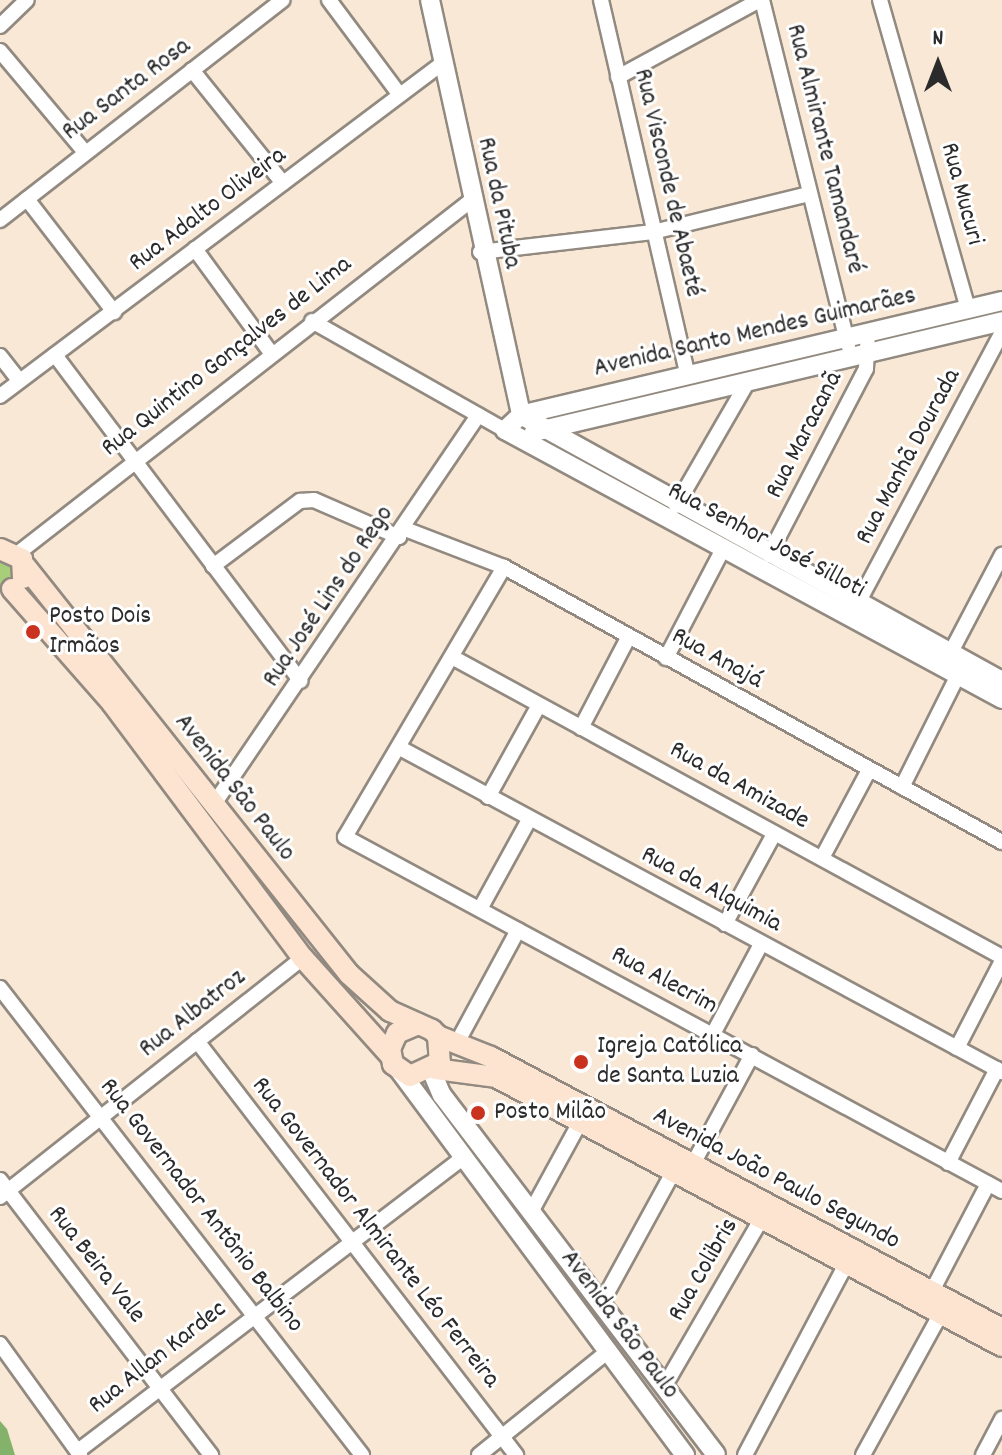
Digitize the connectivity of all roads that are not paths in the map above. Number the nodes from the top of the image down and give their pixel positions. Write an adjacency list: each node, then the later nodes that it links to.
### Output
1 (27, 0): 8 (street)
2 (283, 0): 11 (street, Rua Santa Rosa)
3 (329, 0): 13 (street)
4 (430, 0): 10 (street, Rua da Pituba)
5 (601, 0): 12 (street, Rua Visconde de Abaeté)
6 (761, 0): 12 (street); 16 (street, Rua Almirante Tamandaré)
7 (880, 0): 24 (street, Rua Mucuri)
8 (0, 26)
9 (0, 51): 14 (street)
10 (444, 62): 13 (street, Rua Adalto Oliveira); 18 (street, Rua da Pituba)
11 (192, 70): 14 (street, Rua Santa Rosa); 15 (street)
12 (618, 77): 20 (street, Rua Visconde de Abaeté)
13 (399, 94): 15 (street, Rua Adalto Oliveira)
14 (84, 151): 17 (street, Rua Santa Rosa)
15 (283, 183): 21 (street, Rua Adalto Oliveira)
16 (809, 194): 20 (street); 30 (street, Rua Almirante Tamandaré)
17 (27, 199): 19 (street, Rua Santa Rosa); 25 (street)
18 (469, 202): 22 (street, Rua da Pituba); 26 (street, Rua Quintino Gonçalves de Lima)
19 (0, 220)
20 (653, 232): 22 (street); 34 (street, Rua Visconde de Abaeté)
21 (195, 249): 25 (street, Rua Adalto Oliveira); 31 (street)
22 (480, 252): 39 (street, Rua da Pituba)
23 (1002, 301): 24 (street, Avenida Santo Mendes Guimarães)
24 (968, 309): 29 (street, Avenida Santo Mendes Guimarães)
25 (114, 312): 32 (street, Rua Adalto Oliveira)
26 (312, 321): 31 (street, Rua Quintino Gonçalves de Lima); 38 (street)
27 (1002, 321): 29 (street, Avenida Santo Mendes Guimarães)
28 (1002, 332): 53 (street, Rua Manhã Dourada)
29 (869, 343): 30 (street, Avenida Santo Mendes Guimarães); 48 (street, Rua Maracanã)
30 (849, 348): 34 (street, Avenida Santo Mendes Guimarães); 36 (street, Avenida Santo Mendes Guimarães)
31 (271, 353): 42 (street, Rua Quintino Gonçalves de Lima)
32 (55, 355): 35 (street, Rua Adalto Oliveira); 42 (street)
33 (0, 356): 35 (street)
34 (688, 376): 39 (street, Avenida Santo Mendes Guimarães)
35 (19, 380): 37 (street, Rua Adalto Oliveira)
36 (747, 383): 40 (street, Avenida Santo Mendes Guimarães); 43 (street)
37 (0, 396)
38 (478, 415): 41 (street); 45 (street, Rua José Lins do Rego)
39 (521, 415): 40 (street, Rua Senhor José Silloti); 41 (street)
40 (537, 430): 41 (street, Avenida Santo Mendes Guimarães); 43 (street, Rua Senhor José Silloti)
41 (512, 434): 46 (street, Rua Senhor José Silloti)
42 (133, 459): 47 (street, Rua Quintino Gonçalves de Lima); 50 (street)
43 (676, 506): 48 (street, Rua Senhor José Silloti)
44 (0, 532): 47 (main road, Avenida São Paulo)
45 (402, 533): 50 (street, Rua Anajá); 51 (street, Rua Anajá); 59 (street, Rua José Lins do Rego)
46 (724, 547): 57 (street); 58 (street, Rua Senhor José Silloti)
47 (14, 555): 52 (main road, Avenida São Paulo); 68 (main road, Avenida São Paulo)
48 (769, 555): 53 (street, Rua Senhor José Silloti)
49 (1002, 555): 55 (street)
50 (213, 566): 59 (street)
51 (504, 567): 54 (street, Rua Anajá); 56 (street)
52 (6, 590): 77 (main road, Avenida São Paulo)
53 (858, 603): 55 (street, Rua Senhor José Silloti)
54 (628, 638): 57 (street, Rua Anajá); 63 (street)
55 (951, 652): 60 (street, Rua Senhor José Silloti)
56 (452, 657): 62 (street, Rua da Amizade); 64 (street)
57 (666, 658): 65 (street, Rua Anajá)
58 (958, 675): 61 (street, Rua Senhor José Silloti); 66 (street)
59 (301, 681): 68 (street, Rua José Lins do Rego)
60 (1002, 681)
61 (1002, 699)
62 (539, 705): 63 (street, Rua da Amizade); 67 (street)
63 (581, 728): 70 (street, Rua da Amizade)
64 (400, 748): 67 (street, Rua da Alquimia); 73 (street, Rua Alecrim)
65 (869, 770): 66 (street, Rua Anajá); 72 (street)
66 (902, 787): 71 (street, Rua Anajá)
67 (488, 797): 69 (street, Rua da Alquimia)
68 (214, 804): 80 (main road, Avenida São Paulo)
69 (529, 820): 73 (street); 74 (street, Rua da Alquimia)
70 (774, 834): 72 (street, Rua da Amizade); 74 (street)
71 (1002, 842)
72 (822, 858): 78 (street, Rua da Amizade)
73 (480, 909): 75 (street, Rua Alecrim)
74 (725, 924): 76 (street, Rua da Alquimia)
75 (518, 930): 81 (street, Rua Alecrim); 82 (street)
76 (761, 944): 81 (street); 84 (street, Rua da Alquimia)
77 (303, 958): 83 (street, Rua Albatroz); 86 (main road, Avenida São Paulo)
78 (1002, 959): 84 (street)
79 (0, 988): 89 (street, Rua Governador Antônio Balbino)
80 (418, 1024): 82 (main road, Avenida São Paulo); 86 (main road)
81 (713, 1034): 85 (street, Rua Alecrim)
82 (448, 1039): 87 (main road); 93 (main road, Avenida João Paulo Segundo)
83 (197, 1041): 89 (street, Rua Albatroz); 99 (street, Rua Governador Almirante Léo Ferreira)
84 (957, 1048): 88 (street, Rua da Alquimia)
85 (752, 1055): 92 (street, Rua Alecrim); 93 (street)
86 (395, 1063): 87 (main road); 91 (street, Avenida São Paulo)
87 (433, 1070): 90 (main road, Avenida João Paulo Segundo); 97 (street, Avenida São Paulo)
88 (1000, 1071): 92 (street)
89 (102, 1116): 95 (street, Rua Albatroz); 104 (street, Rua Governador Antônio Balbino)
90 (580, 1122): 93 (main road, Avenida João Paulo Segundo); 97 (street)
91 (460, 1160): 99 (street, Rua Allan Kardec); 108 (street, Avenida São Paulo)
92 (948, 1163): 94 (street, Rua Alecrim)
93 (683, 1164): 98 (main road, Avenida João Paulo Segundo); 101 (main road, Avenida João Paulo Segundo); 102 (street)
94 (988, 1184): 96 (street, Rua Alecrim); 101 (street)
95 (3, 1189): 109 (street, Rua Beira Vale)
96 (1002, 1191)
97 (531, 1212): 102 (street, Avenida São Paulo)
98 (762, 1218): 100 (main road, Avenida João Paulo Segundo); 110 (street, Rua Colibris)
99 (349, 1240): 104 (street, Rua Allan Kardec); 112 (street, Rua Governador Almirante Léo Ferreira)
100 (846, 1264): 103 (main road, Avenida João Paulo Segundo); 120 (street)
101 (932, 1291): 105 (main road, Avenida João Paulo Segundo)
102 (601, 1304): 110 (street, Avenida São Paulo)
103 (941, 1313): 107 (main road, Avenida João Paulo Segundo); 121 (street)
104 (254, 1315): 109 (street, Rua Allan Kardec); 115 (street, Rua Governador Antônio Balbino)
105 (1002, 1329)
106 (0, 1344): 113 (street)
107 (1002, 1346)
108 (607, 1352): 112 (street); 118 (street, Avenida São Paulo)
109 (160, 1387): 113 (street, Rua Allan Kardec); 114 (street, Rua Beira Vale)
110 (664, 1387): 119 (street, Avenida São Paulo)
111 (1002, 1419): 122 (street)
112 (502, 1437): 116 (street); 117 (street, Rua Governador Almirante Léo Ferreira)
113 (79, 1453)
114 (211, 1455)
115 (362, 1455)
116 (479, 1455)
117 (516, 1455)
118 (685, 1455)
119 (716, 1455)
120 (745, 1455)
121 (863, 1455)
122 (983, 1455)

